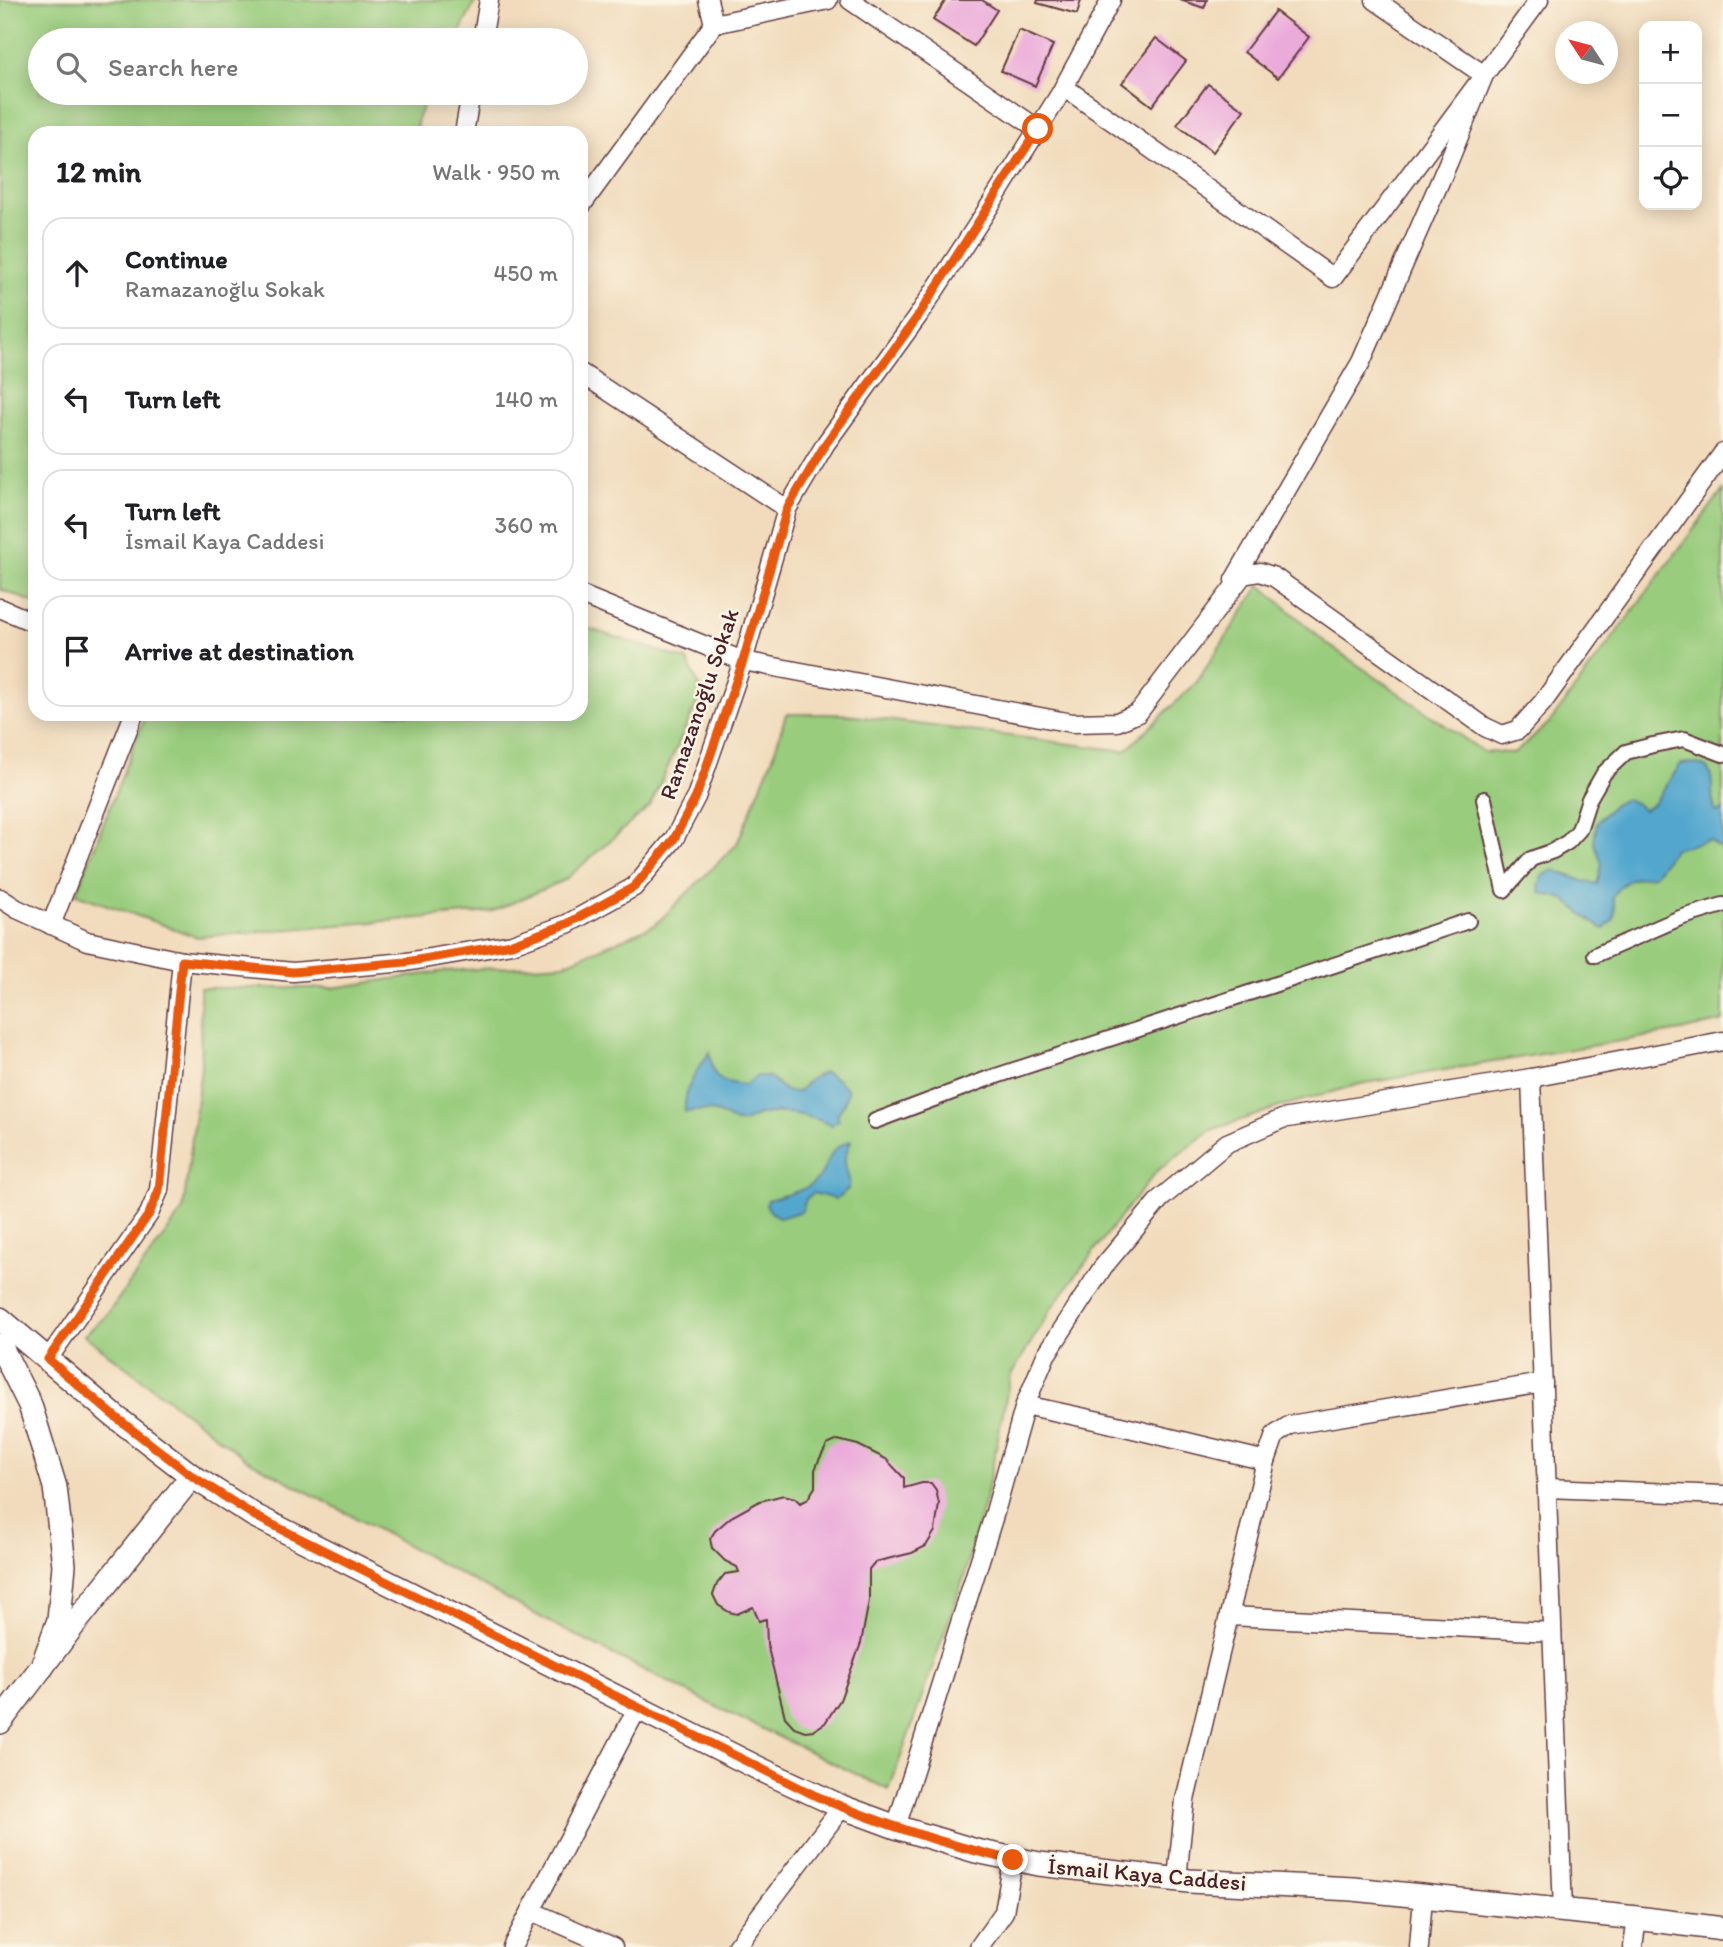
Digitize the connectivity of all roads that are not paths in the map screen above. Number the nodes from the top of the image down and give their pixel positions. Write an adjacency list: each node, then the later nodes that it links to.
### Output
1 (489, 0): 9 (street)
2 (708, 0): 8 (street)
3 (828, 0): 8 (street)
4 (850, 0): 14 (street)
5 (1111, 0): 11 (street, Ramazanoğlu Sokak)
6 (1375, 0): 10 (street)
7 (1539, 0): 10 (street)
8 (714, 24): 15 (street)
9 (485, 28)
10 (1484, 75): 11 (street); 20 (street)
11 (1064, 87): 14 (street, Ramazanoğlu Sokak)
12 (469, 105): 13 (street)
13 (465, 126)
14 (1038, 129): 18 (street, Ramazanoğlu Sokak)
15 (588, 196)
16 (588, 378): 18 (street)
17 (1723, 453): 20 (street)
18 (787, 509): 23 (street, Ramazanoğlu Sokak)
19 (588, 598): 23 (street)
20 (1220, 603): 23 (street)
21 (0, 608): 22 (street)
22 (28, 620)
23 (743, 661): 32 (street, Ramazanoğlu Sokak)
24 (131, 721): 30 (street)
25 (1723, 754): 26 (street)
26 (1484, 799)
27 (0, 898): 30 (street, Ramazanoğlu Sokak)
28 (1723, 905): 31 (street)
29 (1468, 921): 35 (street)
30 (51, 925): 32 (street, Ramazanoğlu Sokak)
31 (1595, 955)
32 (182, 961): 38 (street)
33 (1723, 1041): 34 (street)
34 (1531, 1078): 39 (street); 40 (street)
35 (875, 1121)
36 (0, 1319): 38 (street, İsmail Kaya Caddesi)
37 (0, 1345): 47 (street)
38 (48, 1359): 42 (street, İsmail Kaya Caddesi)
39 (1543, 1383): 41 (street); 43 (street)
40 (1025, 1405): 41 (street); 51 (street)
41 (1266, 1461): 45 (street)
42 (192, 1476): 47 (street); 48 (street, İsmail Kaya Caddesi)
43 (1547, 1488): 44 (street); 46 (street)
44 (1723, 1495)
45 (1229, 1616): 46 (street); 53 (street)
46 (1552, 1632): 56 (street)
47 (42, 1667): 49 (street)
48 (638, 1707): 50 (street, İsmail Kaya Caddesi); 55 (street)
49 (0, 1722)
50 (842, 1807): 51 (street, İsmail Kaya Caddesi); 61 (street)
51 (897, 1827): 52 (street, İsmail Kaya Caddesi)
52 (1013, 1860): 53 (street, İsmail Kaya Caddesi); 62 (street)
53 (1177, 1880): 54 (street, İsmail Kaya Caddesi)
54 (1423, 1897): 56 (street, İsmail Kaya Caddesi); 63 (street)
55 (531, 1911): 59 (street); 60 (street)
56 (1563, 1911): 57 (street, İsmail Kaya Caddesi)
57 (1637, 1918): 58 (street, İsmail Kaya Caddesi); 64 (street)
58 (1723, 1929)
59 (512, 1947)
60 (612, 1947)
61 (736, 1947)
62 (979, 1947)
63 (1419, 1947)
64 (1633, 1947)

